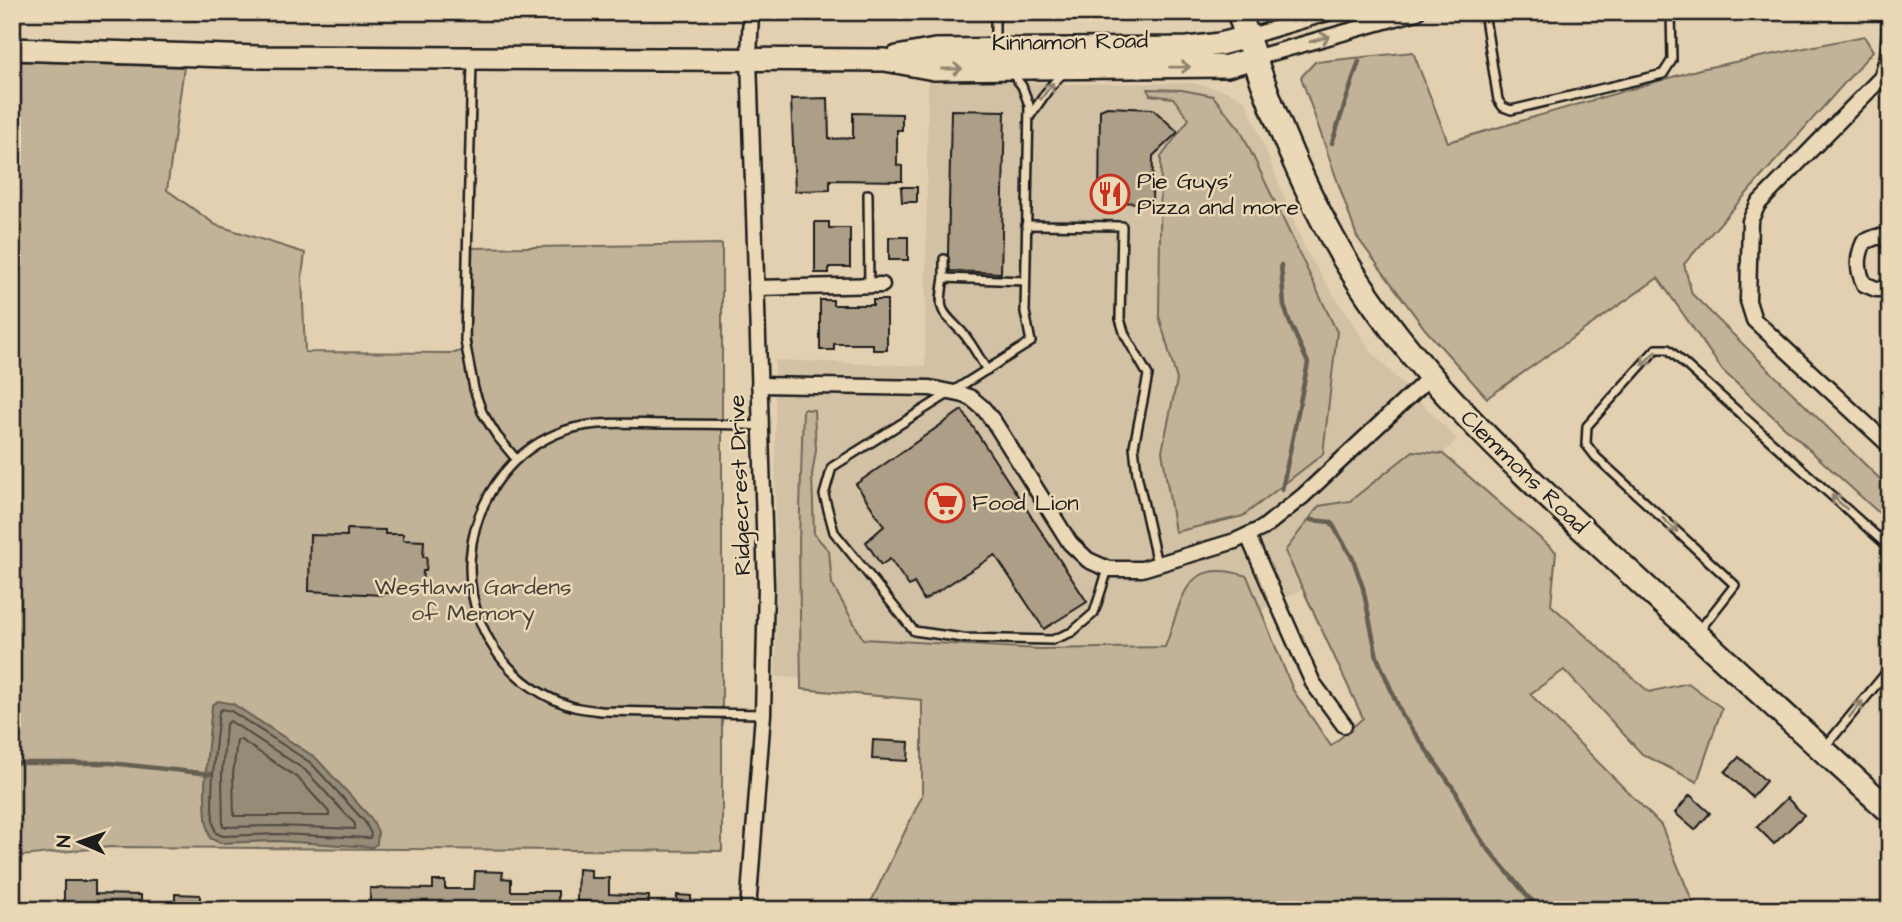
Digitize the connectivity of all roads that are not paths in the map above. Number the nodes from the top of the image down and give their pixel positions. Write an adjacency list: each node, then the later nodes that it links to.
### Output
1 (751, 12): 13 (street, Ridgecrest Drive)
2 (995, 12): 11 (lane)
3 (1239, 12): 9 (main road, Clemmons Road)
4 (1331, 12): 9 (street, Kinnamon Road)
5 (1484, 12): 6 (lane)
6 (1671, 12)
7 (1408, 13): 9 (street, Kinnamon Road, one-way to 7)
8 (1890, 27): 32 (street)
9 (1251, 48): 11 (main road, Kinnamon Road); 15 (main road, Kinnamon Road, one-way to 9); 28 (main road, Clemmons Road)
10 (12, 49): 12 (main road, Kinnamon Road)
11 (995, 49): 14 (main road, Kinnamon Road)
12 (472, 58): 13 (main road, Kinnamon Road); 33 (lane)
13 (749, 58): 14 (main road, Kinnamon Road); 25 (street, Ridgecrest Drive)
14 (885, 60): 16 (main road, Kinnamon Road, one-way to 16)
15 (1068, 68): 16 (main road, Kinnamon Road); 17 (lane, one-way to 15)
16 (1008, 69): 17 (lane)
17 (1030, 116): 19 (lane)
18 (868, 194): 24 (lane)
19 (1026, 225): 23 (lane); 36 (lane)
20 (1890, 237): 26 (street)
21 (944, 259): 22 (lane)
22 (944, 278): 23 (lane); 27 (lane)
23 (1025, 281): 27 (lane)
24 (876, 285): 25 (street)
25 (756, 288): 29 (street, Ridgecrest Drive)
26 (1890, 289)
27 (987, 370): 30 (lane)
28 (1430, 377): 34 (street); 38 (main road, Clemmons Road)
29 (760, 385): 30 (street); 31 (street, Ridgecrest Drive)
30 (951, 391): 37 (street); 37 (lane)
31 (761, 426): 33 (lane); 40 (street, Ridgecrest Drive)
32 (1890, 446)
33 (516, 459): 40 (lane)
34 (1248, 536): 36 (street); 41 (street)
35 (1890, 548): 38 (lane, one-way to 38)
36 (1158, 564): 37 (street)
37 (1108, 569)
38 (1696, 634): 42 (main road, Clemmons Road)
39 (1890, 668): 42 (lane, one-way to 39)
40 (763, 714): 44 (street, Ridgecrest Drive)
41 (1345, 726)
42 (1822, 750): 43 (main road, Clemmons Road)
43 (1890, 811)
44 (748, 910)

